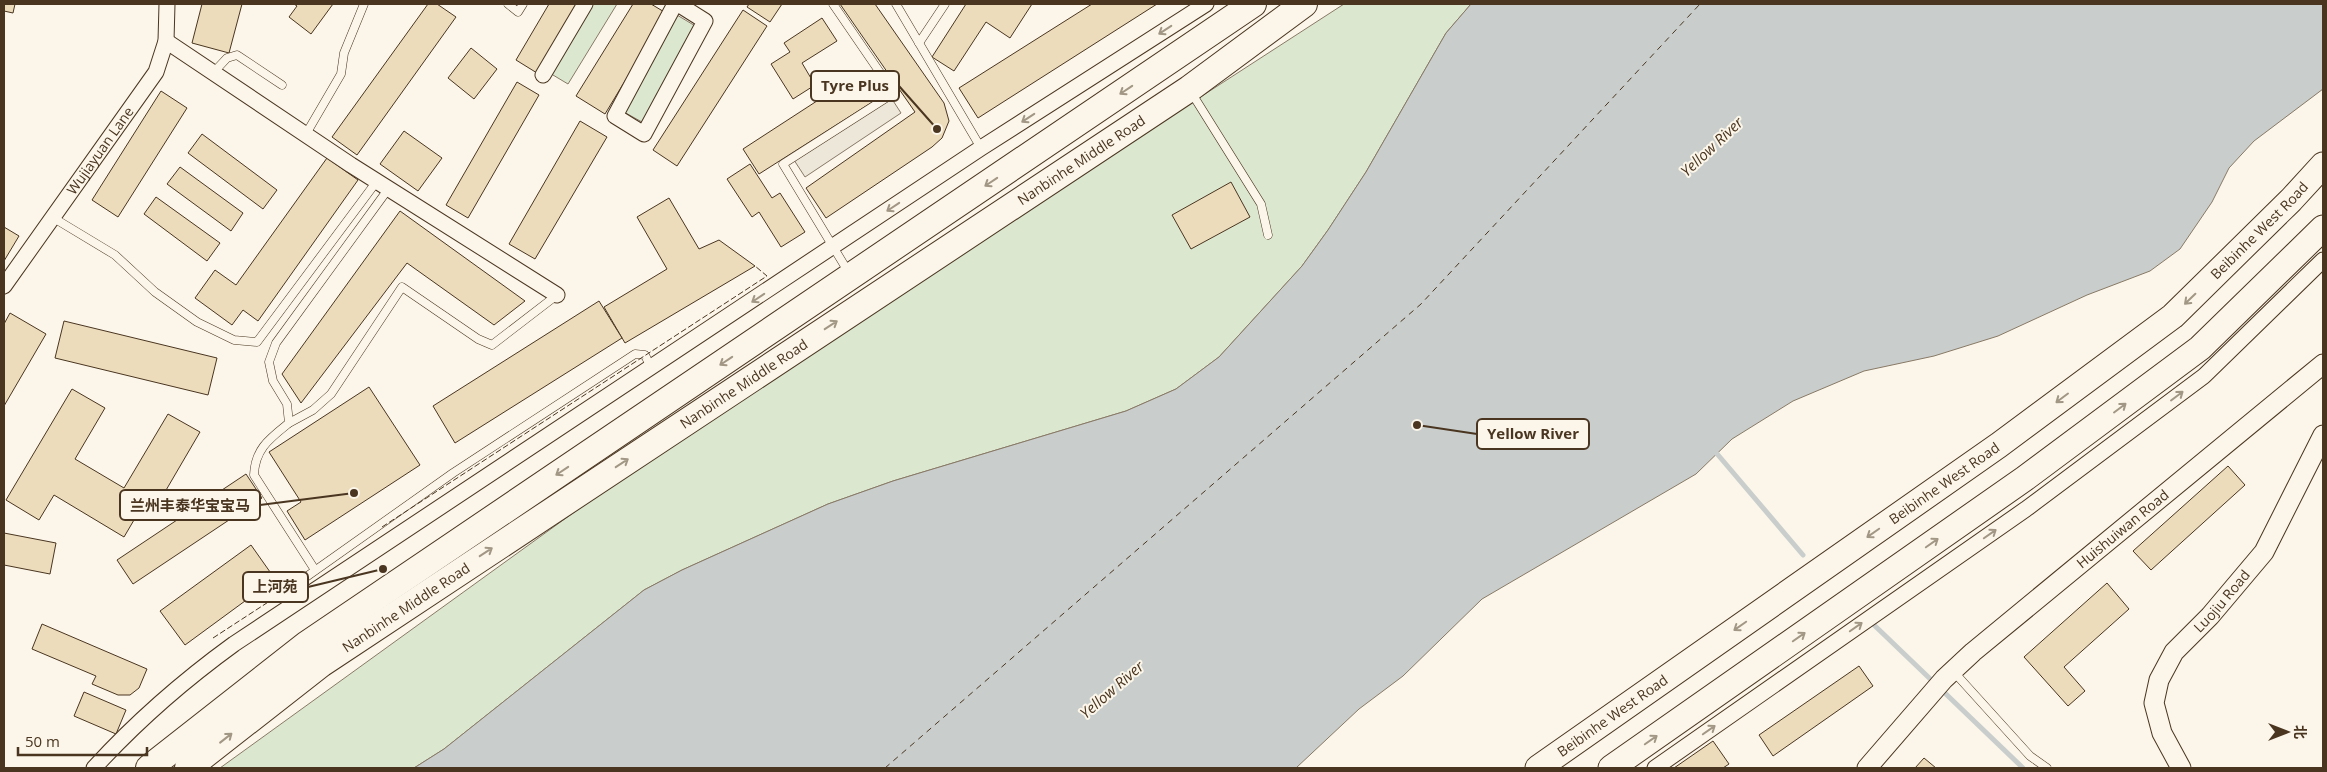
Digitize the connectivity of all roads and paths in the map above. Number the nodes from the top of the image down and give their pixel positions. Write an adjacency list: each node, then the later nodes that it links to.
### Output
1 (167, 4): 13 (street, Wujiayuan Lane)
2 (364, 4): 19 (lane)
3 (508, 4): 4 (lane)
4 (523, 4)
5 (585, 4): 16 (street)
6 (676, 4): 6 (street)
7 (833, 4): 26 (lane)
8 (896, 4): 14 (lane)
9 (945, 4): 14 (lane)
10 (1206, 4): 20 (street, one-way to 20)
11 (1253, 4): 28 (highway, Nanbinhe Middle Road, one-way to 28)
12 (1304, 4): 18 (highway, Nanbinhe Middle Road)
13 (166, 41): 15 (street); 23 (street, Wujiayuan Lane)
14 (919, 43): 20 (lane)
15 (213, 73): 17 (lane); 19 (street)
16 (543, 75)
17 (282, 85)
18 (1189, 89): 25 (lane); 40 (highway, Nanbinhe Middle Road, one-way to 18)
19 (306, 134): 22 (street)
20 (981, 148): 26 (street, one-way to 26)
21 (2323, 165): 41 (main road, Beibinhe West Road, one-way to 41)
22 (383, 185): 23 (lane); 30 (street); 33 (lane)
23 (52, 217): 29 (street, Wujiayuan Lane)
24 (2323, 228): 42 (main road, one-way to 24)
25 (1268, 235)
26 (833, 248): 28 (lane); 32 (street, one-way to 32)
27 (2323, 260): 43 (street, one-way to 27)
28 (851, 277): 39 (highway, Nanbinhe Middle Road, one-way to 39)
29 (4, 286)
30 (557, 296): 33 (lane)
31 (2323, 364): 37 (street, Huishuiwan Road)
32 (651, 368): 35 (lane); 38 (street)
33 (289, 423): 35 (lane)
34 (2323, 435): 46 (street, Luojiu Road)
35 (315, 570): 36 (lane)
36 (299, 582)
37 (1949, 675): 44 (street, Huishuiwan Road); 45 (lane)
38 (94, 768)
39 (149, 768)
40 (188, 768)
41 (1538, 768)
42 (1612, 768)
43 (1655, 768)
44 (1866, 768)
45 (2048, 768)
46 (2181, 768)

